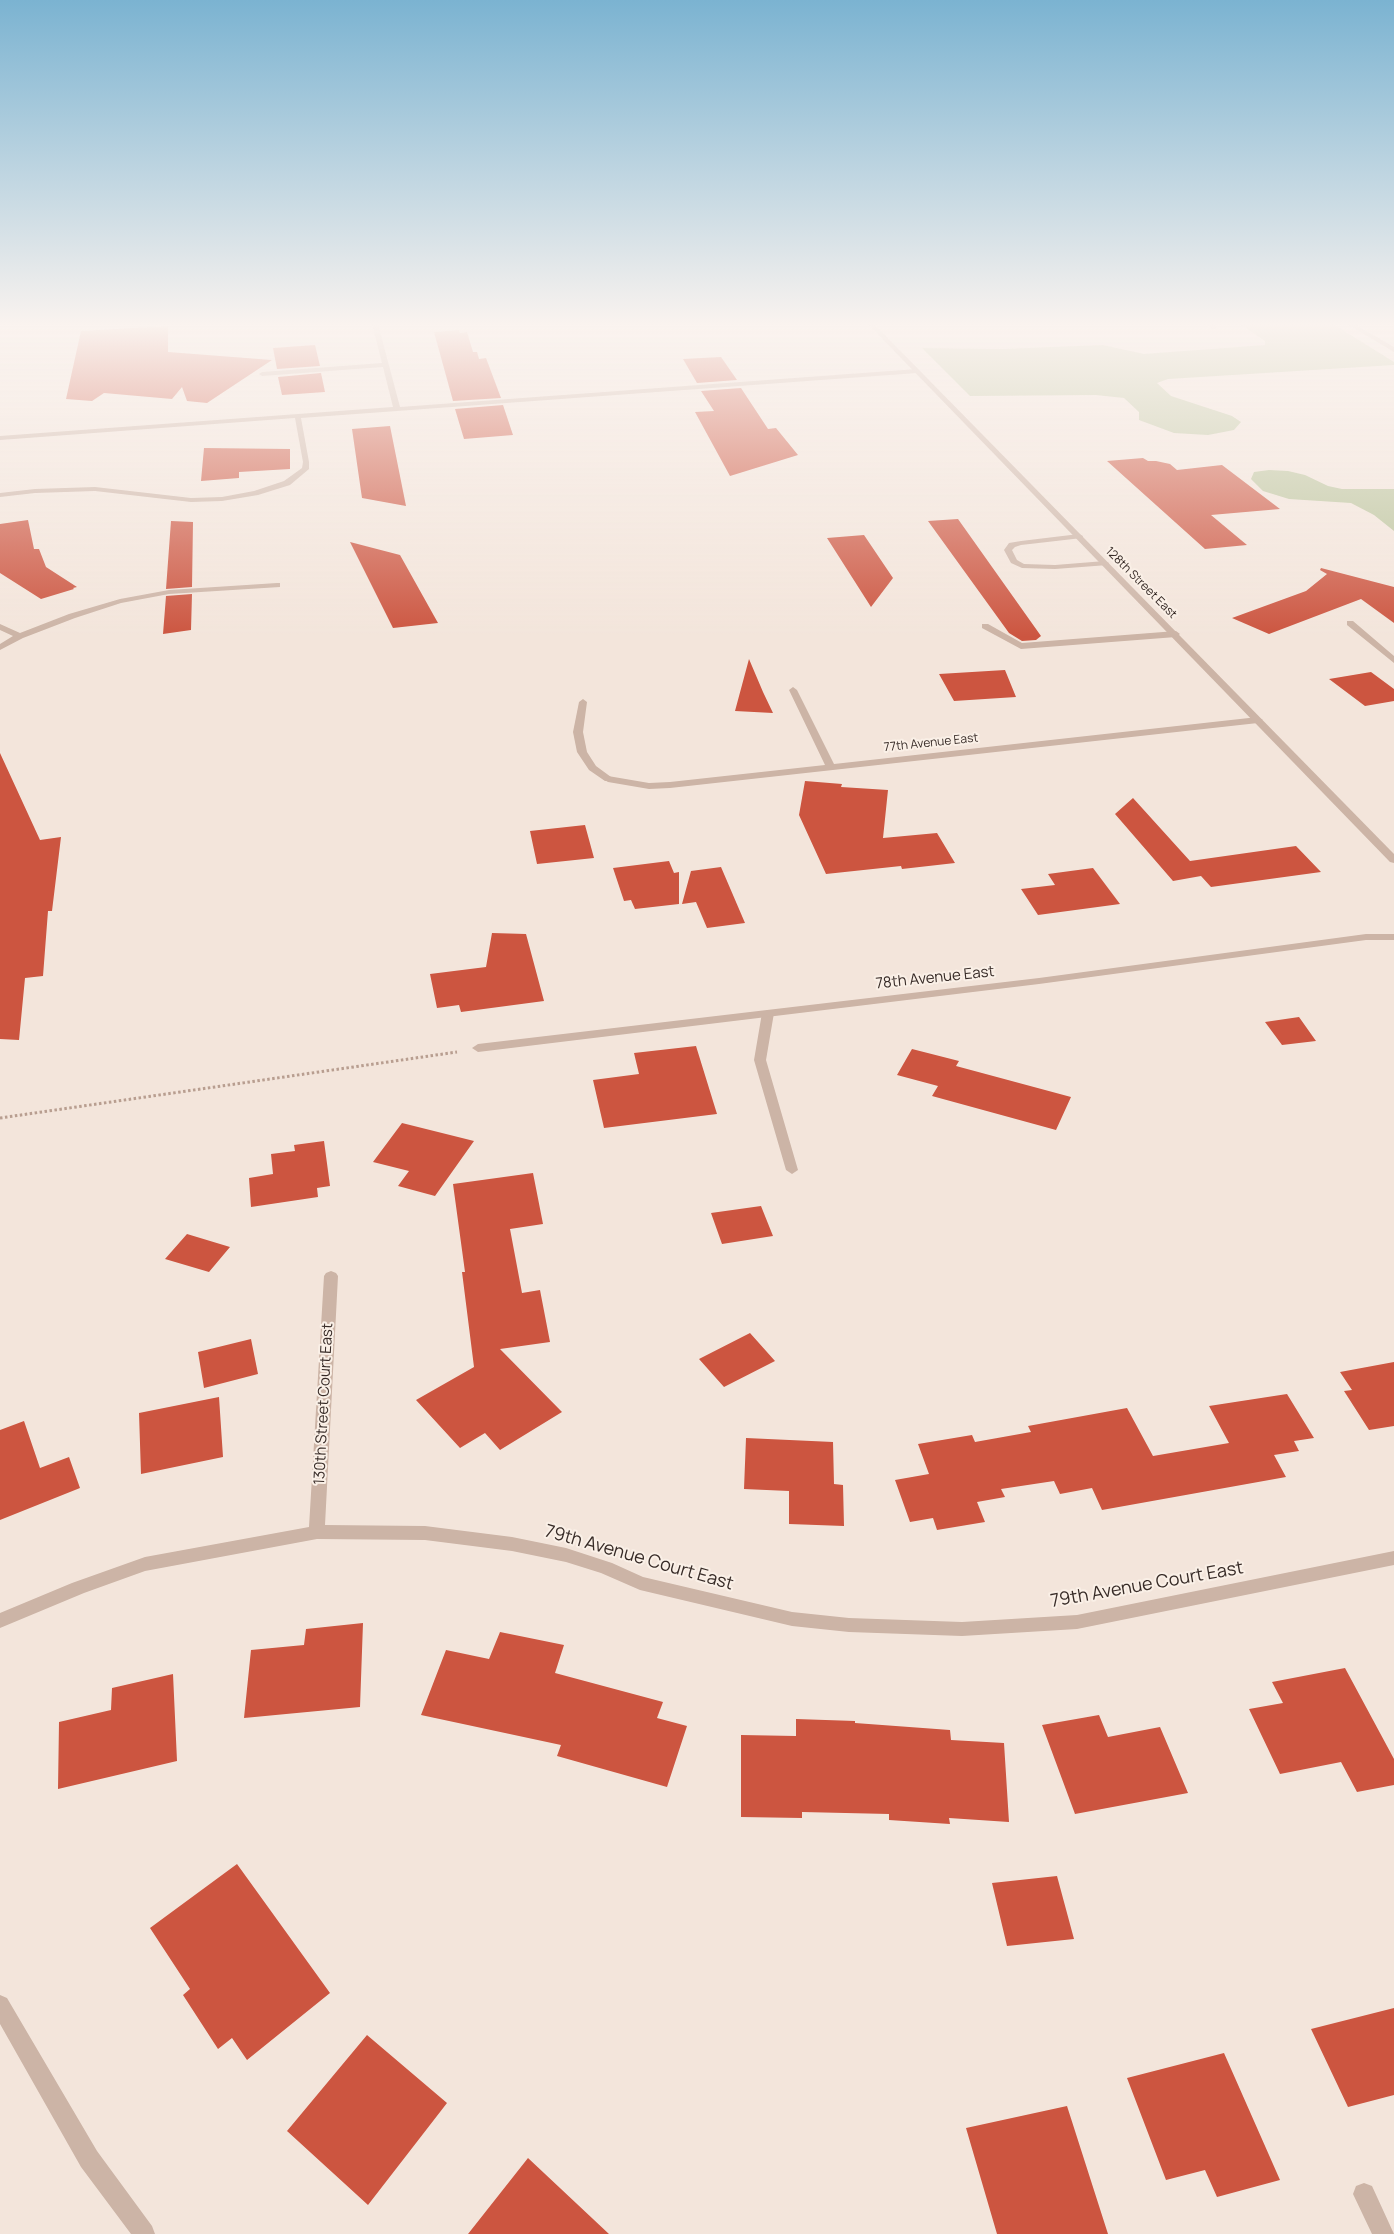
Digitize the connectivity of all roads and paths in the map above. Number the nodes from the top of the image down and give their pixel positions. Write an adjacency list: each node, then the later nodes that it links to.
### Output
1 (138, 428): 4 (street)
2 (300, 428): 5 (street)
3 (972, 428): 6 (street, 128th Street East)
4 (0, 438)
5 (0, 496)
6 (1078, 536): 7 (street, 128th Street East); 7 (street)
7 (1105, 563): 12 (street, 128th Street East)
8 (277, 585): 13 (street)
9 (1350, 623): 15 (street)
10 (985, 626): 12 (street)
11 (0, 627): 13 (street)
12 (1176, 634): 18 (street, 128th Street East)
13 (20, 636): 14 (street)
14 (0, 647)
15 (1394, 660)
16 (793, 690): 19 (street)
17 (583, 702): 19 (street, 77th Avenue East)
18 (1258, 720): 19 (street, 77th Avenue East); 20 (street, 128th Street East)
19 (831, 767)
20 (1394, 860)
21 (1394, 937): 22 (street, 78th Avenue East)
22 (768, 1012): 23 (street, 78th Avenue East); 25 (street)
23 (478, 1048): 24 (path)
24 (0, 1118)
25 (792, 1170)
26 (331, 1276): 27 (street, 130th Street Court East)
27 (317, 1532): 28 (street, 79th Avenue Court East); 29 (street, 79th Avenue Court East)
28 (1394, 1558)
29 (0, 1621)
30 (0, 2005): 32 (street)
31 (1364, 2194): 33 (street)
32 (144, 2234)
33 (1383, 2234)

